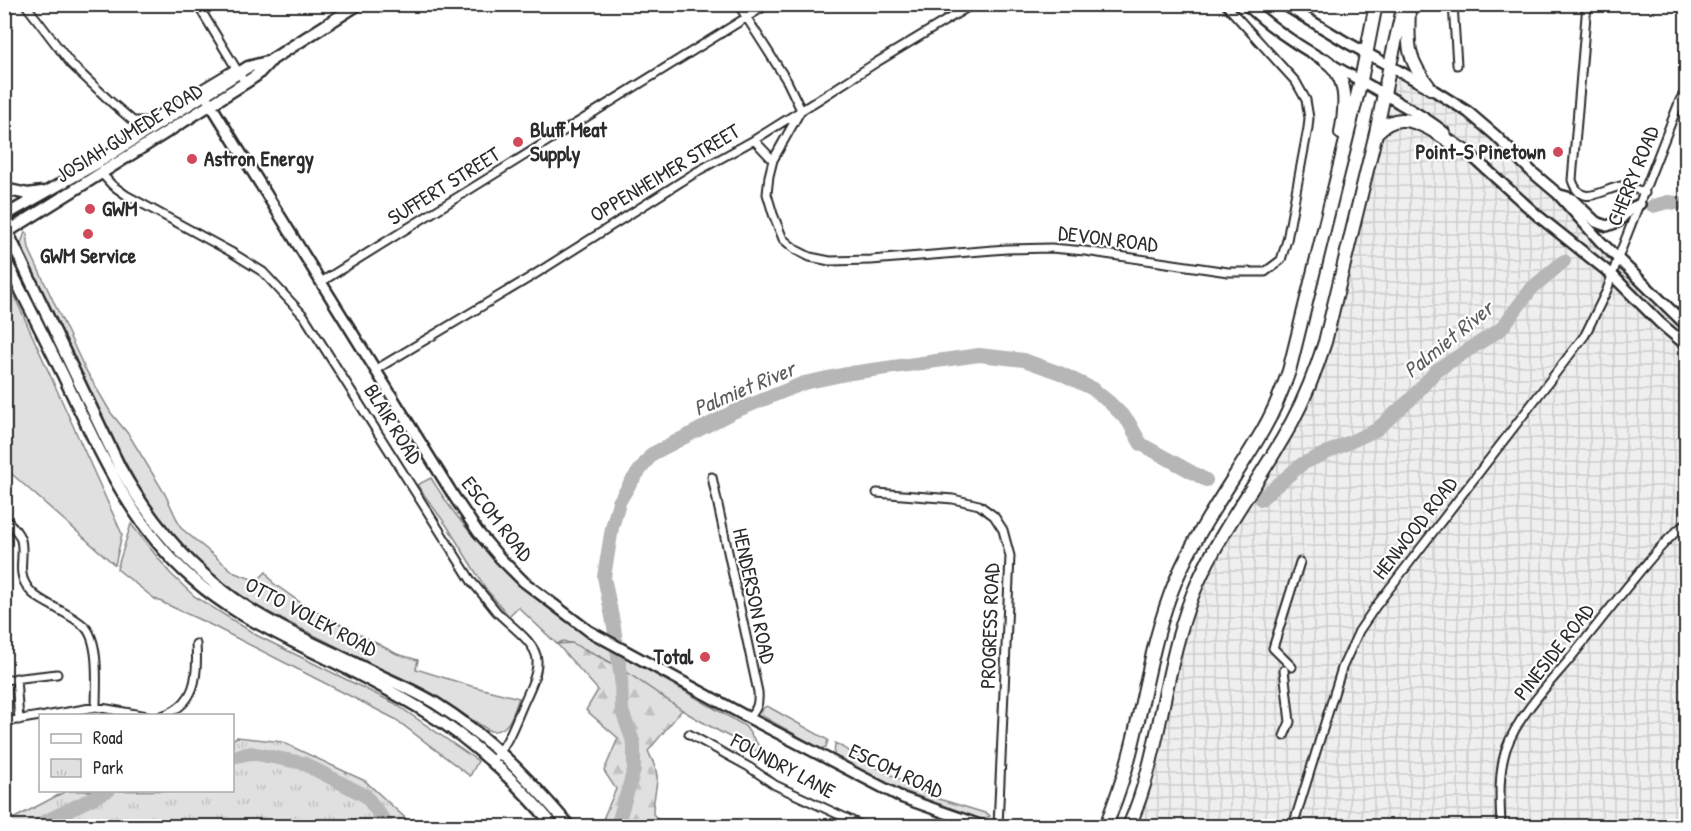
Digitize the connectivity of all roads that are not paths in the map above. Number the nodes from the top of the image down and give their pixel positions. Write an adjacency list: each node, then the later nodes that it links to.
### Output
1 (25, 4): 21 (street)
2 (197, 4): 21 (street)
3 (359, 4): 17 (main road, JOSIAH GUMEDE ROAD)
4 (738, 4): 15 (street)
5 (768, 4): 15 (street, SUFFERT STREET)
6 (973, 4): 28 (street, OPPENHEIMER STREET)
7 (1225, 4): 32 (street, DEVON ROAD)
8 (1246, 4): 18 (main road)
9 (1282, 4): 16 (main road)
10 (1376, 4): 16 (highway)
11 (1404, 4): 19 (highway)
12 (1409, 4): 24 (highway)
13 (1453, 4): 20 (street)
14 (1587, 4): 36 (street)
15 (746, 18): 28 (street); 45 (street, SUFFERT STREET)
16 (1366, 53): 19 (main road); 22 (highway)
17 (271, 60): 21 (main road, JOSIAH GUMEDE ROAD); 23 (main road, JOSIAH GUMEDE ROAD)
18 (1325, 60): 22 (main road); 38 (highway)
19 (1390, 65): 24 (main road); 26 (highway)
20 (1457, 65)
21 (237, 71): 23 (street); 27 (main road, JOSIAH GUMEDE ROAD)
22 (1361, 80): 26 (main road); 38 (highway)
23 (245, 83): 27 (main road, JOSIAH GUMEDE ROAD)
24 (1430, 88): 37 (main road)
25 (1686, 90): 36 (street, CHERRY ROAD)
26 (1384, 94): 29 (highway); 31 (main road)
27 (208, 100): 33 (main road, JOSIAH GUMEDE ROAD); 35 (main road, JOSIAH GUMEDE ROAD); 45 (main road, ESCOM ROAD)
28 (801, 110): 30 (street, OPPENHEIMER STREET); 32 (street, DEVON ROAD)
29 (1376, 133): 31 (highway); 78 (highway)
30 (754, 140): 32 (street); 48 (street, OPPENHEIMER STREET)
31 (1468, 154): 44 (main road)
32 (773, 160)
33 (101, 173): 41 (main road, JOSIAH GUMEDE ROAD); 70 (street, BLAIR ROAD)
34 (4, 189): 35 (main road)
35 (46, 192): 40 (main road, JOSIAH GUMEDE ROAD)
36 (1645, 193): 39 (street, CHERRY ROAD)
37 (1558, 194): 39 (main road); 43 (main road)
38 (1331, 202): 77 (highway)
39 (1640, 204): 43 (street, CHERRY ROAD)
40 (4, 216)
41 (6, 230): 70 (main road, OTTO VOLEK ROAD)
42 (4, 258): 71 (main road, OTTO VOLEK ROAD)
43 (1618, 258): 44 (street, CHERRY ROAD); 46 (main road)
44 (1612, 275): 47 (main road); 79 (street, HENWOOD ROAD)
45 (321, 282): 48 (main road, ESCOM ROAD)
46 (1686, 325)
47 (1686, 345)
48 (375, 370): 65 (main road, ESCOM ROAD)
49 (712, 477): 65 (street, HENDERSON ROAD)
50 (878, 494): 76 (street, PROGRESS ROAD)
51 (4, 518): 60 (street)
52 (1686, 523): 80 (street, PINESIDE ROAD)
53 (1300, 562): 55 (street)
54 (196, 644): 63 (street)
55 (1292, 667)
56 (1284, 670): 69 (street)
57 (57, 674): 58 (street)
58 (16, 678): 59 (street); 66 (street)
59 (4, 680)
60 (96, 707): 61 (street); 62 (street)
61 (55, 714)
62 (136, 714)
63 (166, 714)
64 (39, 717): 66 (street)
65 (749, 718): 75 (main road, ESCOM ROAD)
66 (19, 720): 67 (street)
67 (4, 722)
68 (689, 734): 74 (street, FOUNDRY LANE)
69 (1284, 736)
70 (501, 752): 71 (street, BLAIR ROAD); 73 (main road, OTTO VOLEK ROAD)
71 (492, 761): 72 (main road, OTTO VOLEK ROAD)
72 (554, 826)
73 (569, 826)
74 (863, 826)
75 (983, 826)
76 (998, 826)
77 (1106, 826)
78 (1129, 826)
79 (1293, 826)
80 (1501, 826)

